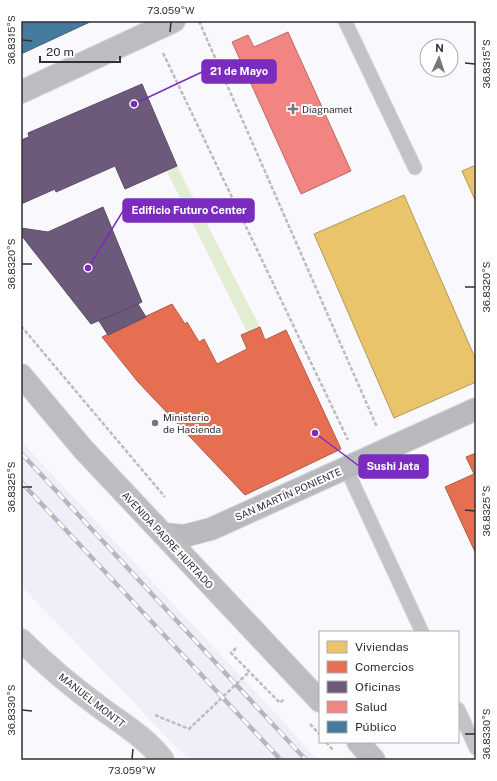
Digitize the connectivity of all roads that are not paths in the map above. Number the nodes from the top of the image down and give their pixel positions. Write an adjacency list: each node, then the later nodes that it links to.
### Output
1 (174, 21): 3 (main road)
2 (345, 21): 4 (lane)
3 (21, 92)
4 (416, 168)
5 (21, 375): 8 (main road, AVENIDA PADRE HURTADO)
6 (476, 409): 7 (main road, SAN MARTÍN PONIENTE)
7 (352, 465): 8 (main road, SAN MARTÍN PONIENTE); 9 (lane)
8 (162, 534): 11 (main road, AVENIDA PADRE HURTADO)
9 (422, 631)
10 (21, 640): 15 (street, MANUEL MONTT)
11 (319, 700)
12 (459, 711): 14 (lane)
13 (359, 743): 16 (main road)
14 (476, 748)
15 (163, 760)
16 (374, 760)

